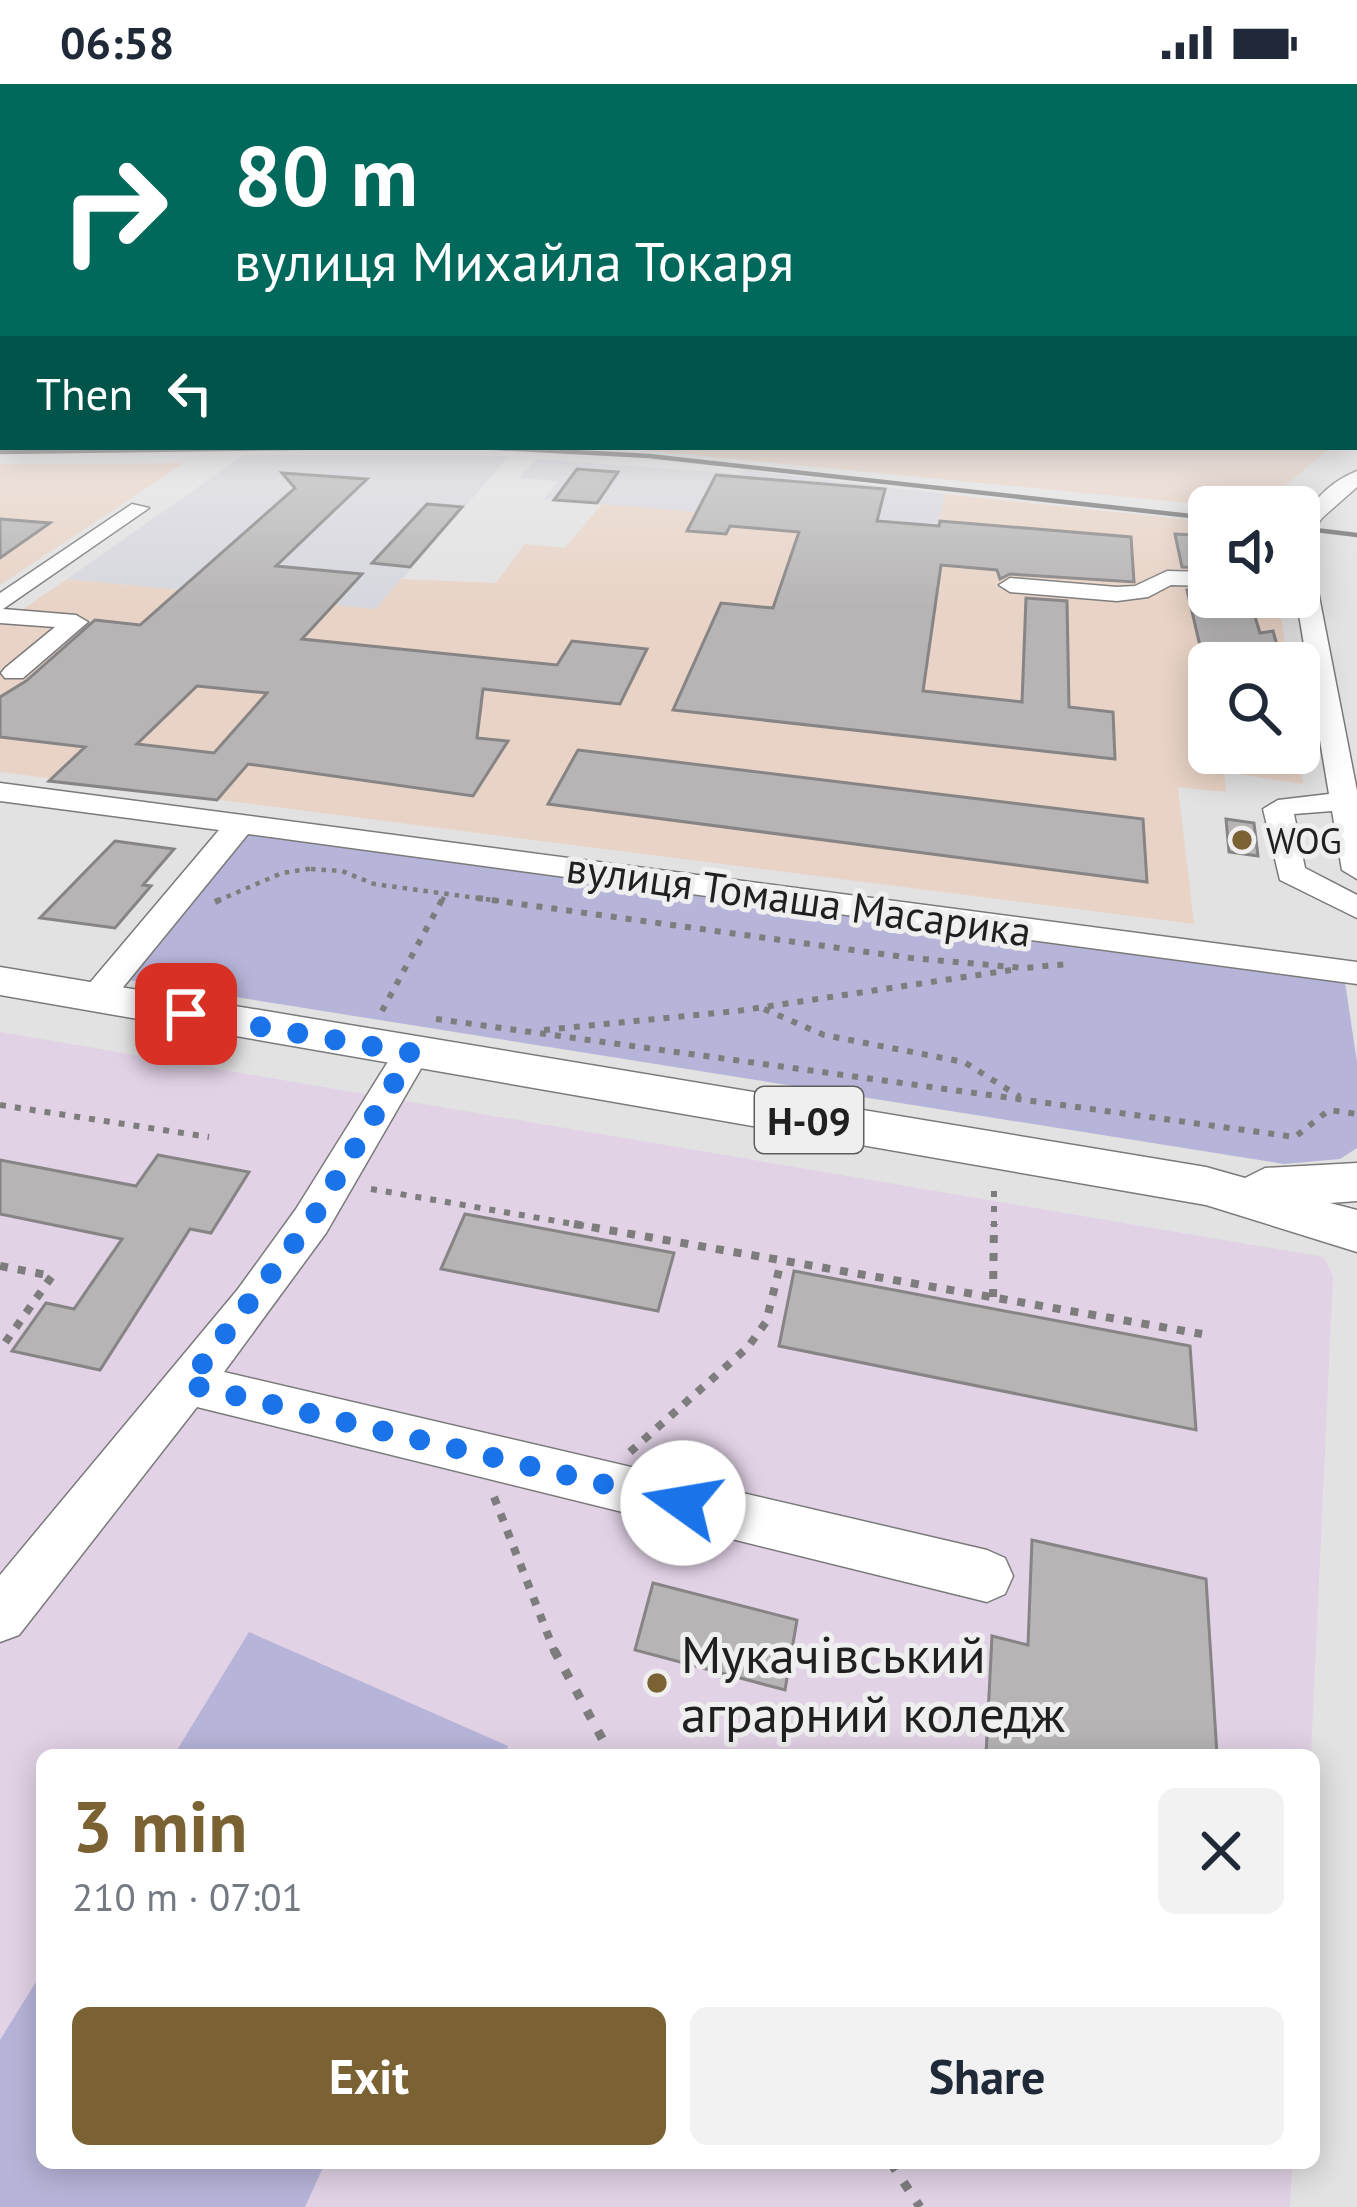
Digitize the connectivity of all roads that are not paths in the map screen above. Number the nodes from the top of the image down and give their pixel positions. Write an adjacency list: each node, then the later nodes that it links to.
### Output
1 (1357, 477): 3 (street)
2 (140, 508): 6 (street)
3 (1320, 509)
4 (1188, 578): 5 (street)
5 (1010, 585)
6 (0, 603)
7 (0, 616): 9 (street)
8 (1312, 618): 11 (street)
9 (14, 673)
10 (0, 792): 12 (street, вулиця Томаша Масарика)
11 (1344, 803): 13 (street); 14 (street)
12 (242, 822): 15 (street, вулиця Томаша Масарика); 17 (street)
13 (1357, 870)
14 (1357, 908)
15 (1357, 973)
16 (0, 981): 17 (main road)
17 (95, 999): 18 (main road)
18 (413, 1028): 20 (main road, Н-09); 22 (street)
19 (1357, 1182): 20 (main road, Н-09)
20 (1206, 1186): 21 (main road, Н-09)
21 (1357, 1232)
22 (187, 1384): 23 (street); 24 (street)
23 (987, 1576)
24 (0, 1616)

